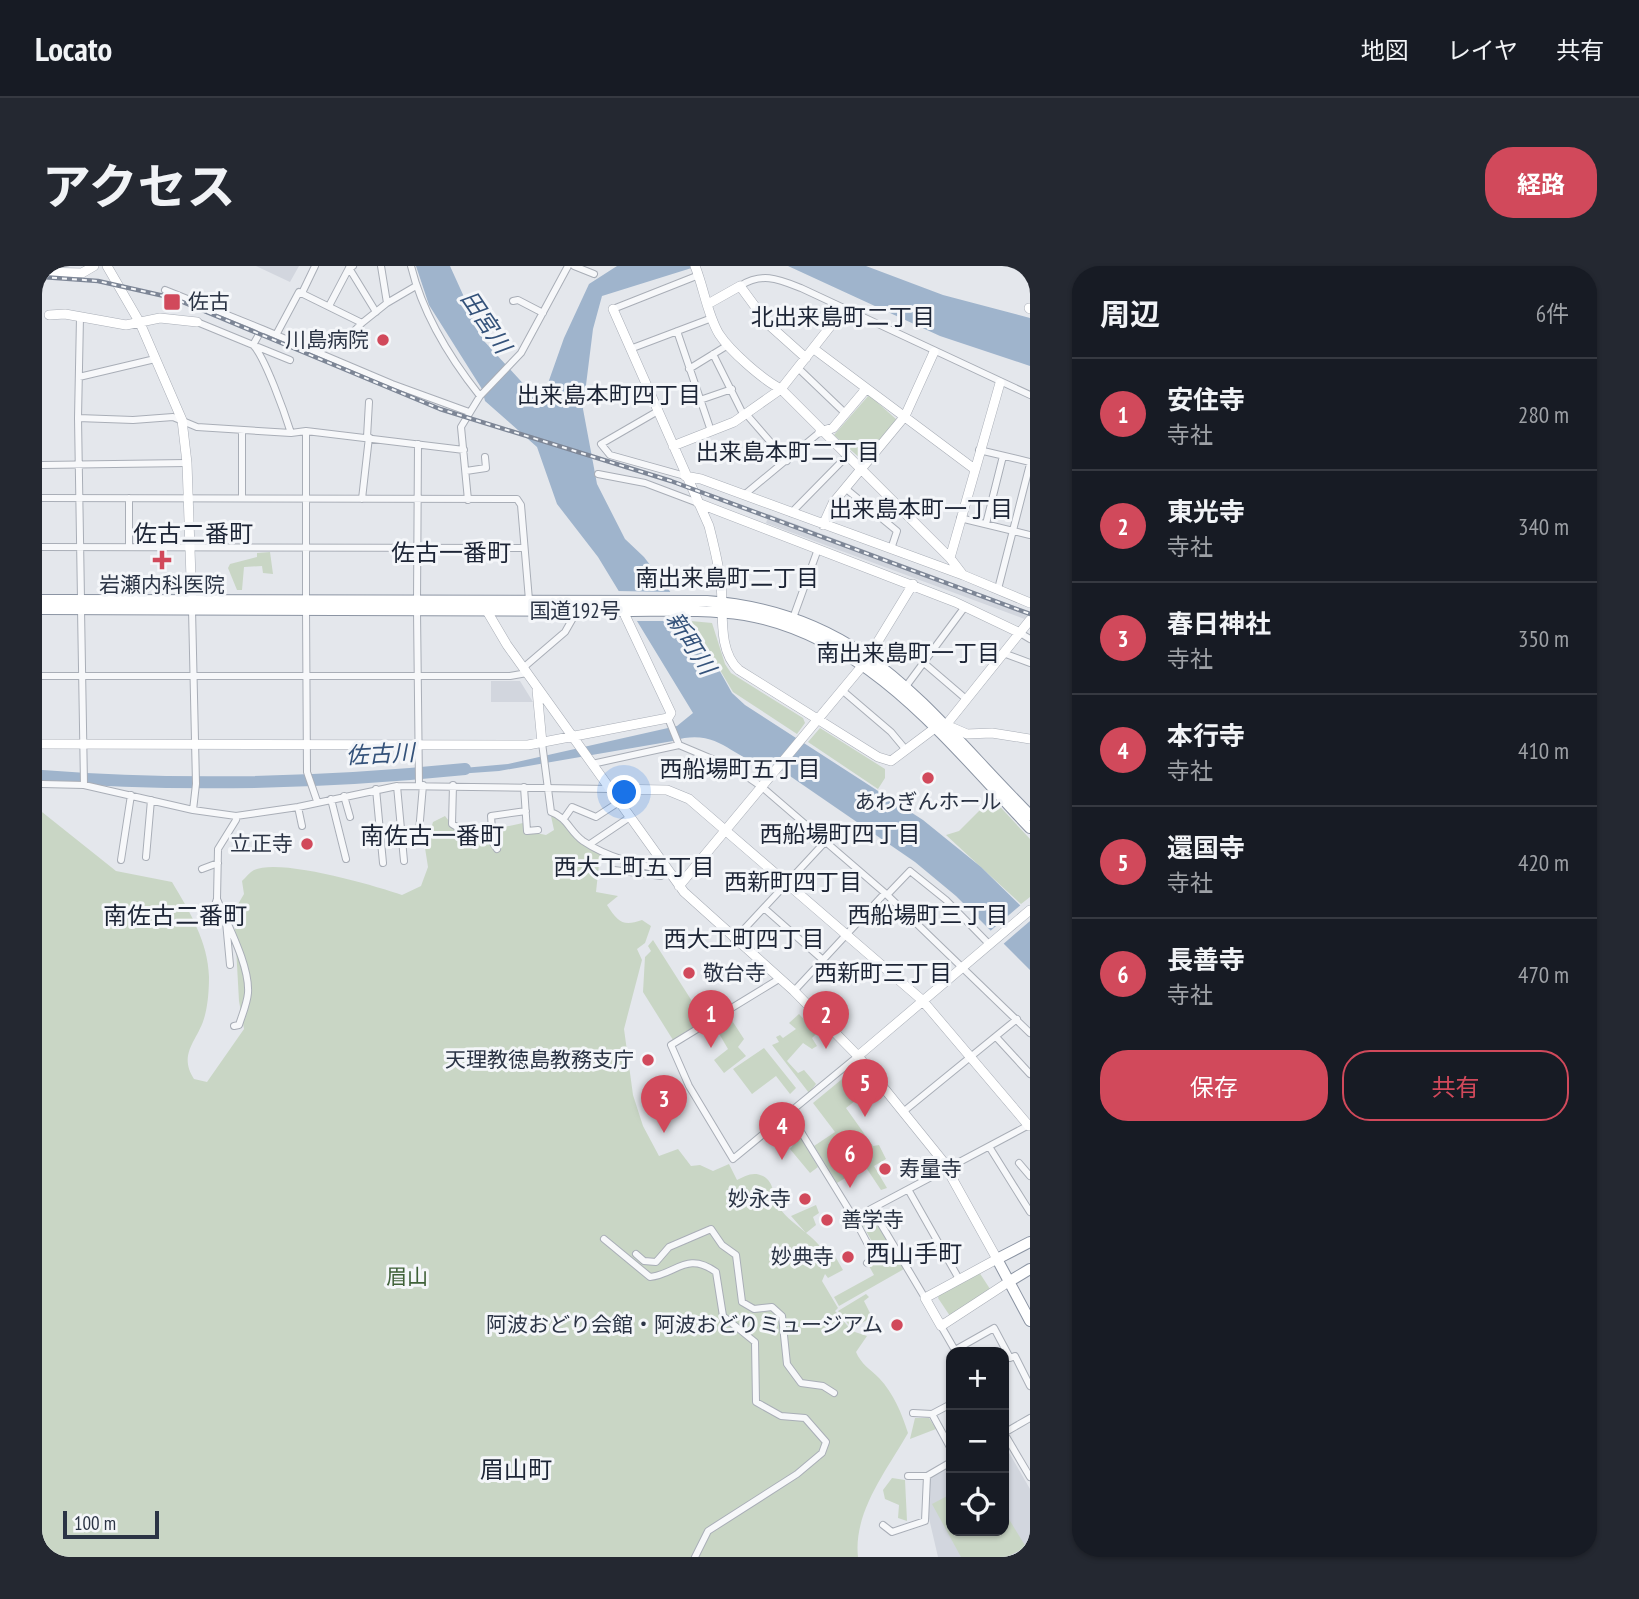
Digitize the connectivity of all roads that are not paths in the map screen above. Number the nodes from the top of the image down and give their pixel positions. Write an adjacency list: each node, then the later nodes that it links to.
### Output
1 (94, 266): 10 (street)
2 (107, 266): 30 (street)
3 (315, 266): 15 (street)
4 (381, 266): 18 (street)
5 (411, 266): 12 (street)
6 (568, 266): 25 (street)
7 (574, 266): 11 (street)
8 (351, 267): 20 (street); 24 (street)
9 (697, 270): 19 (street); 21 (street)
10 (42, 272)
11 (594, 274)
12 (416, 286): 18 (street); 52 (street)
13 (740, 286): 19 (street); 22 (street); 42 (street)
14 (165, 290): 32 (street)
15 (303, 291): 20 (street); 35 (street)
16 (1030, 298): 23 (street)
17 (513, 301): 25 (street)
18 (387, 303): 24 (street)
19 (708, 304): 28 (street)
20 (329, 306): 31 (street)
21 (613, 309): 38 (street)
22 (844, 309): 39 (street); 40 (street)
23 (1030, 309)
24 (376, 312): 31 (street)
25 (543, 313): 52 (street)
26 (46, 316): 27 (street)
27 (80, 317): 30 (street); 47 (street)
28 (712, 318): 33 (street); 37 (street)
29 (197, 322): 30 (street); 36 (street)
30 (139, 323): 43 (street)
31 (362, 323): 34 (street)
32 (262, 329): 35 (street); 36 (street)
33 (677, 331): 38 (street); 46 (street)
34 (351, 334)
35 (276, 335): 57 (street)
36 (253, 345): 44 (street); 67 (street)
37 (728, 345): 41 (street); 50 (street)
38 (630, 349): 56 (street)
39 (814, 349): 42 (street); 51 (street)
40 (934, 352): 48 (street); 60 (street)
41 (713, 354): 46 (street); 49 (street)
42 (806, 358): 45 (street)
43 (155, 359): 47 (street); 62 (street)
44 (290, 360)
45 (798, 368): 50 (street); 58 (street)
46 (689, 369): 54 (street)
47 (79, 377): 61 (street)
48 (1000, 383): 53 (street); 72 (street)
49 (732, 389): 54 (street); 59 (street)
50 (781, 389): 59 (street); 66 (street)
51 (866, 389): 58 (street); 60 (street)
52 (481, 395): 57 (street)
53 (1030, 395)
54 (700, 400): 65 (street)
55 (369, 402): 68 (street)
56 (658, 411): 70 (street); 85 (street)
57 (469, 412): 71 (street)
58 (845, 413): 66 (street)
59 (745, 416): 65 (street); 76 (street)
60 (905, 416): 81 (street); 82 (street)
61 (78, 418): 62 (street); 79 (street)
62 (182, 420): 63 (street); 77 (street)
63 (242, 430): 67 (street); 88 (street)
64 (306, 431): 67 (street); 68 (street); 93 (street)
65 (711, 431): 70 (street)
66 (820, 432): 75 (street); 76 (street)
67 (291, 433)
68 (368, 437): 69 (street); 94 (street)
69 (418, 443): 71 (street); 95 (street)
70 (673, 446): 85 (street)
71 (464, 450): 83 (street)
72 (979, 450): 73 (street); 81 (street)
73 (1003, 456): 78 (street); 100 (street)
74 (485, 457): 83 (street)
75 (846, 457): 82 (street); 98 (street)
76 (787, 461): 87 (street)
77 (187, 463): 79 (street); 92 (street)
78 (1030, 463): 102 (street)
79 (78, 464): 80 (street); 90 (street)
80 (42, 465)
81 (973, 468): 99 (street)
82 (860, 469): 86 (street); 113 (street)
83 (466, 471): 96 (street)
84 (598, 474): 97 (street)
85 (685, 476): 87 (street); 97 (street)
86 (845, 488): 101 (street); 112 (street)
87 (744, 495): 98 (street)
88 (242, 497): 92 (street); 93 (street)
89 (42, 498): 90 (street)
90 (79, 498): 91 (street); 106 (street)
91 (129, 498): 92 (street); 107 (street)
92 (188, 498): 108 (street)
93 (306, 498): 94 (street); 104 (street)
94 (362, 499): 95 (street)
95 (418, 499): 96 (street); 109 (street)
96 (468, 500): 110 (street)
97 (698, 503): 111 (street); 126 (street)
98 (791, 513): 101 (street)
99 (960, 518): 100 (street); 113 (street)
100 (986, 524): 102 (street)
101 (822, 525): 112 (street)
102 (1013, 531): 103 (street); 116 (street)
103 (1030, 535)
104 (306, 546): 108 (street); 109 (street); 122 (street)
105 (42, 547): 106 (street)
106 (79, 547): 107 (street); 120 (street)
107 (128, 547): 108 (street)
108 (190, 548): 121 (street)
109 (417, 548): 110 (street); 123 (street)
110 (524, 548): 118 (street)
111 (818, 549): 115 (street); 130 (street)
112 (891, 549): 114 (street)
113 (950, 558): 114 (street)
114 (963, 575): 116 (street)
115 (913, 584): 127 (street); 135 (street)
116 (998, 589): 119 (street)
117 (42, 600): 120 (highway, 国道192号)
118 (529, 600): 124 (highway, 国道192号); 125 (highway, 国道192号)
119 (1030, 603)
120 (81, 604): 121 (highway, 国道192号); 128 (highway, 国道192号); 140 (street)
121 (192, 605): 122 (highway, 国道192号); 141 (street)
122 (306, 605): 123 (highway, 国道192号); 142 (street)
123 (417, 607): 124 (highway, 国道192号); 143 (street)
124 (485, 607): 129 (highway, 国道192号); 138 (street)
125 (624, 607): 126 (highway, 国道192号); 129 (highway, 国道192号); 149 (street)
126 (722, 608): 130 (highway, 国道192号); 135 (highway, 国道192号); 148 (street)
127 (964, 608): 132 (street); 136 (street)
128 (42, 609)
129 (577, 611): 138 (street)
130 (793, 618): 135 (highway, 国道192号)
131 (1030, 620): 132 (street)
132 (1020, 633): 133 (street); 134 (street)
133 (1030, 639)
134 (1003, 653): 137 (street); 147 (street)
135 (866, 661): 144 (highway, 国道192号); 146 (street); 150 (highway, 国道192号)
136 (924, 663): 144 (street); 147 (street)
137 (1030, 663)
138 (525, 670): 143 (street); 145 (street)
139 (42, 676): 140 (street)
140 (81, 676): 141 (street); 156 (street)
141 (194, 676): 142 (street); 157 (street)
142 (306, 676): 143 (street); 158 (street)
143 (419, 676): 159 (street)
144 (907, 685): 150 (highway, 国道192号)
145 (537, 688): 152 (street); 153 (street)
146 (843, 691): 148 (street); 160 (street)
147 (966, 699): 150 (street)
148 (818, 719): 160 (street); 169 (street)
149 (669, 722): 152 (street); 154 (street)
150 (941, 726): 151 (street); 160 (street); 181 (highway, 国道192号); 187 (highway, 国道192号)
151 (1030, 739)
152 (576, 742): 153 (street); 161 (street)
153 (542, 743): 159 (street); 168 (street)
154 (678, 743): 161 (street); 169 (street)
155 (42, 744): 156 (street)
156 (82, 744): 157 (street); 162 (street)
157 (195, 744): 158 (street); 179 (street)
158 (307, 744): 159 (street); 176 (street)
159 (419, 744): 163 (street)
160 (906, 750)
161 (591, 762): 171 (street)
162 (84, 780): 164 (street); 172 (street)
163 (420, 783): 165 (street); 166 (street); 191 (street)
164 (42, 784)
165 (453, 785): 167 (street); 190 (street)
166 (397, 786): 170 (street); 191 (street)
167 (524, 787): 168 (street); 180 (street)
168 (547, 788): 171 (street); 184 (street)
169 (762, 788): 189 (street); 192 (street)
170 (376, 789): 173 (street); 200 (street)
171 (610, 789): 177 (street); 189 (street)
172 (131, 795): 175 (street); 197 (street)
173 (344, 796): 174 (street); 183 (street)
174 (331, 799): 176 (street); 196 (street)
175 (151, 800): 179 (street); 195 (street)
176 (317, 801): 178 (street)
177 (619, 802): 184 (street); 185 (street)
178 (298, 807): 182 (street); 186 (street)
179 (193, 810): 182 (street)
180 (526, 811): 188 (street); 194 (street)
181 (1030, 815)
182 (236, 816): 199 (street)
183 (350, 817)
184 (565, 817): 193 (street)
185 (630, 817): 193 (street); 203 (street)
186 (302, 827)
187 (1030, 828)
188 (538, 830)
189 (726, 831): 204 (street); 205 (street)
190 (465, 832)
191 (401, 835): 198 (street)
192 (825, 842): 204 (street); 206 (street)
193 (590, 844): 203 (street)
194 (497, 849)
195 (146, 858)
196 (346, 859)
197 (121, 860)
198 (404, 861)
199 (218, 863): 201 (street); 207 (street)
200 (383, 863)
201 (202, 869)
202 (614, 870): 203 (street)
203 (667, 871): 205 (street)
204 (786, 884): 208 (street); 212 (street)
205 (679, 886): 213 (street)
206 (886, 894): 212 (street); 214 (street); 217 (street)
207 (217, 899): 210 (street); 211 (street)
208 (764, 908): 213 (street); 215 (street)
209 (1030, 910): 214 (street)
210 (211, 917)
211 (225, 919): 216 (street); 222 (street)
212 (847, 935): 215 (street); 220 (street)
213 (734, 940): 218 (street)
214 (991, 942): 217 (street)
215 (823, 960): 219 (street)
216 (230, 965)
217 (964, 965): 220 (street); 221 (street)
218 (779, 979): 219 (street); 229 (street)
219 (794, 991): 225 (street)
220 (922, 1000): 225 (street); 226 (street)
221 (1017, 1019): 223 (street); 224 (street)
222 (234, 1027)
223 (1030, 1033)
224 (997, 1038): 226 (street); 227 (street)
225 (858, 1056): 228 (street); 229 (street)
226 (973, 1057): 228 (street); 230 (street)
227 (1030, 1074)
228 (903, 1112): 233 (street)
229 (790, 1114): 238 (street)
230 (1030, 1125): 231 (street)
231 (990, 1148): 233 (street); 236 (street)
232 (1019, 1163): 234 (street)
233 (949, 1170): 235 (street); 242 (street)
234 (1030, 1176)
235 (909, 1191): 237 (street); 245 (street)
236 (1029, 1208)
237 (872, 1209): 238 (street); 247 (street)
238 (854, 1218): 243 (street)
239 (604, 1239): 268 (street)
240 (1030, 1242): 242 (highway)
241 (636, 1254): 255 (street)
242 (997, 1259): 245 (street); 246 (highway)
243 (867, 1263)
244 (1030, 1269): 246 (highway)
245 (959, 1279): 247 (street)
246 (1010, 1281): 248 (highway); 249 (street)
247 (925, 1298): 249 (street)
248 (1030, 1321)
249 (941, 1326): 250 (street)
250 (953, 1347)
251 (962, 1347): 252 (street)
252 (1004, 1347)
253 (1009, 1356): 254 (street)
254 (1030, 1386)
255 (834, 1393)
256 (946, 1407): 258 (street)
257 (913, 1413): 258 (street)
258 (932, 1414): 261 (street)
259 (1030, 1418): 260 (street)
260 (1009, 1430)
261 (946, 1440)
262 (1009, 1441): 266 (street)
263 (946, 1465): 265 (street)
264 (908, 1476): 265 (street)
265 (927, 1476): 267 (street)
266 (1030, 1477)
267 (883, 1524)
268 (695, 1557)

